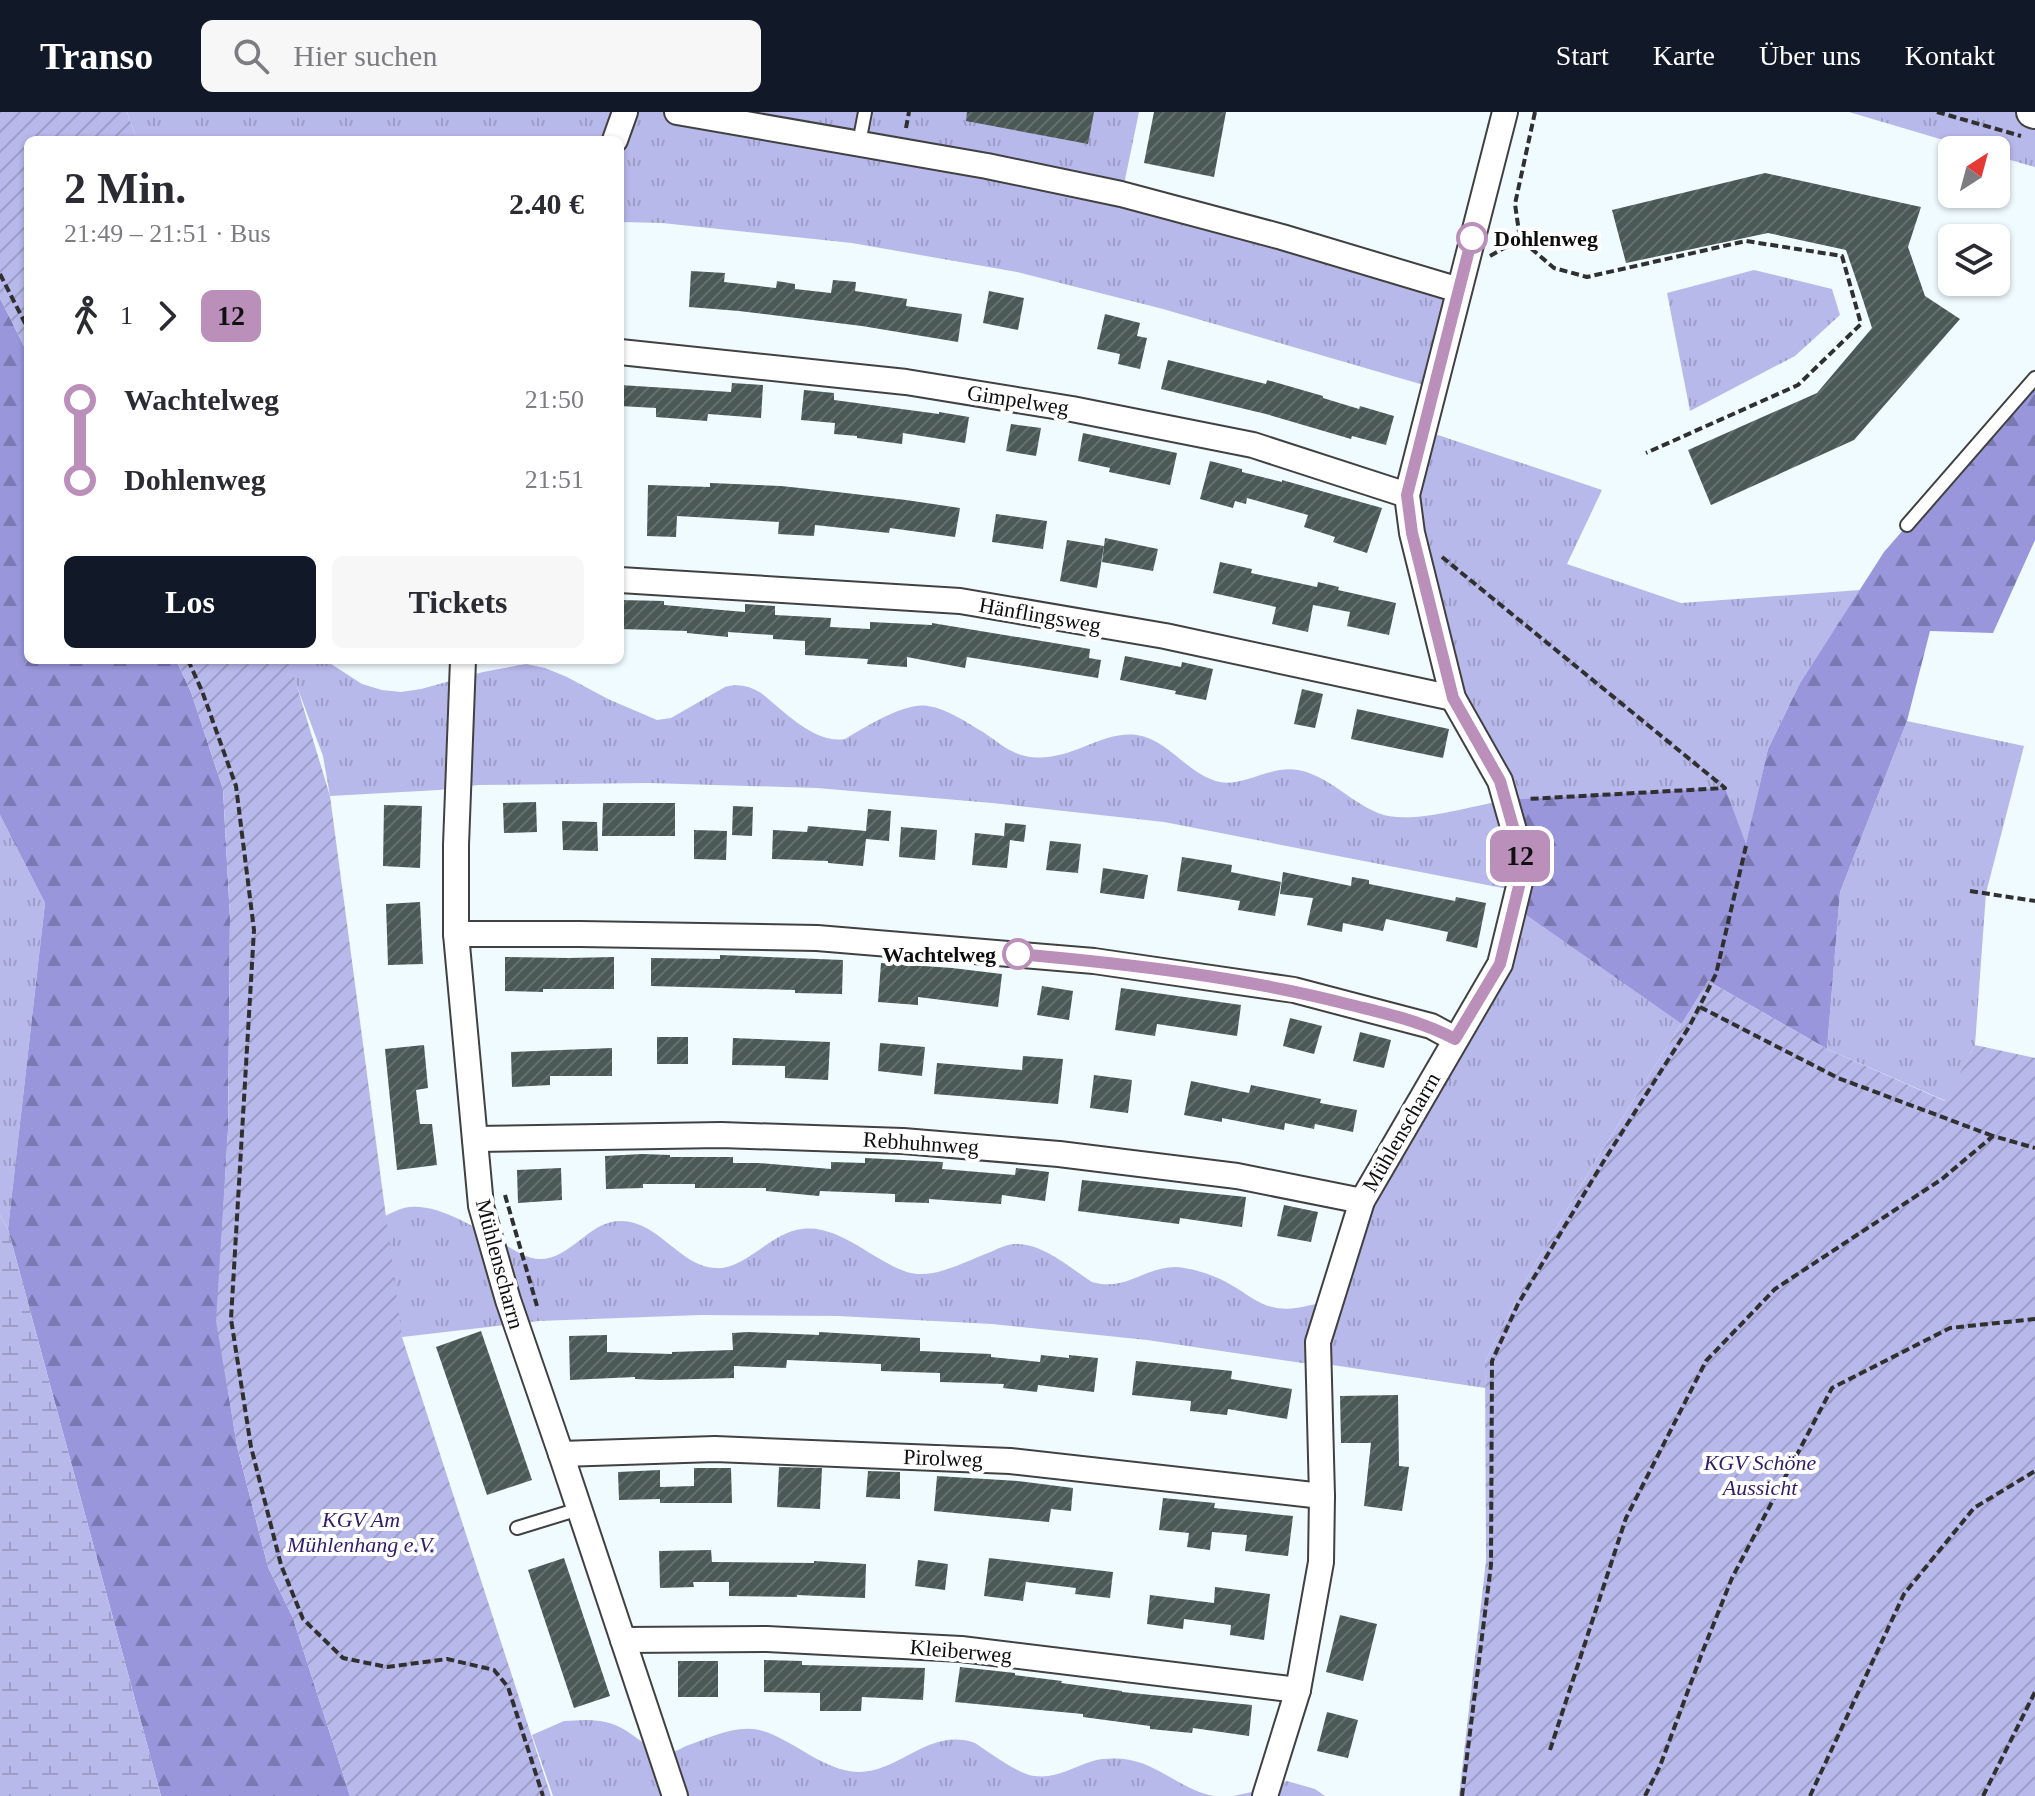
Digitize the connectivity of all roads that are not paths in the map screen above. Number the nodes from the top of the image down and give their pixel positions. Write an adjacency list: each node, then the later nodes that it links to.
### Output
1 (625, 112): 5 (street)
2 (677, 112): 6 (street)
3 (865, 112): 6 (lane)
4 (1505, 112): 7 (street)
5 (616, 136)
6 (859, 143): 7 (street)
7 (1459, 290): 10 (street)
8 (624, 352): 10 (street, Gimpelweg)
9 (2035, 378): 11 (lane)
10 (1407, 495): 14 (street, Mühlenscharrn)
11 (1907, 525)
12 (624, 580): 14 (street, Hänflingsweg)
13 (463, 664): 15 (street, Mühlenscharrn)
14 (1453, 698): 16 (street, Mühlenscharrn)
15 (456, 934): 16 (street); 17 (street, Mühlenscharrn)
16 (1455, 1039): 18 (street, Mühlenscharrn)
17 (475, 1139): 18 (street, Rebhuhnweg); 19 (street, Mühlenscharrn)
18 (1362, 1201): 20 (street, Mühlenscharrn)
19 (561, 1454): 20 (street, Pirolweg); 21 (street, Mühlenscharrn)
20 (1322, 1496): 24 (street, Mühlenscharrn)
21 (579, 1509): 22 (lane); 23 (street, Mühlenscharrn)
22 (517, 1528)
23 (623, 1640): 24 (street, Kleiberweg); 25 (street, Mühlenscharrn)
24 (1298, 1690): 26 (street, Mühlenscharrn)
25 (675, 1796)
26 (1265, 1796)

